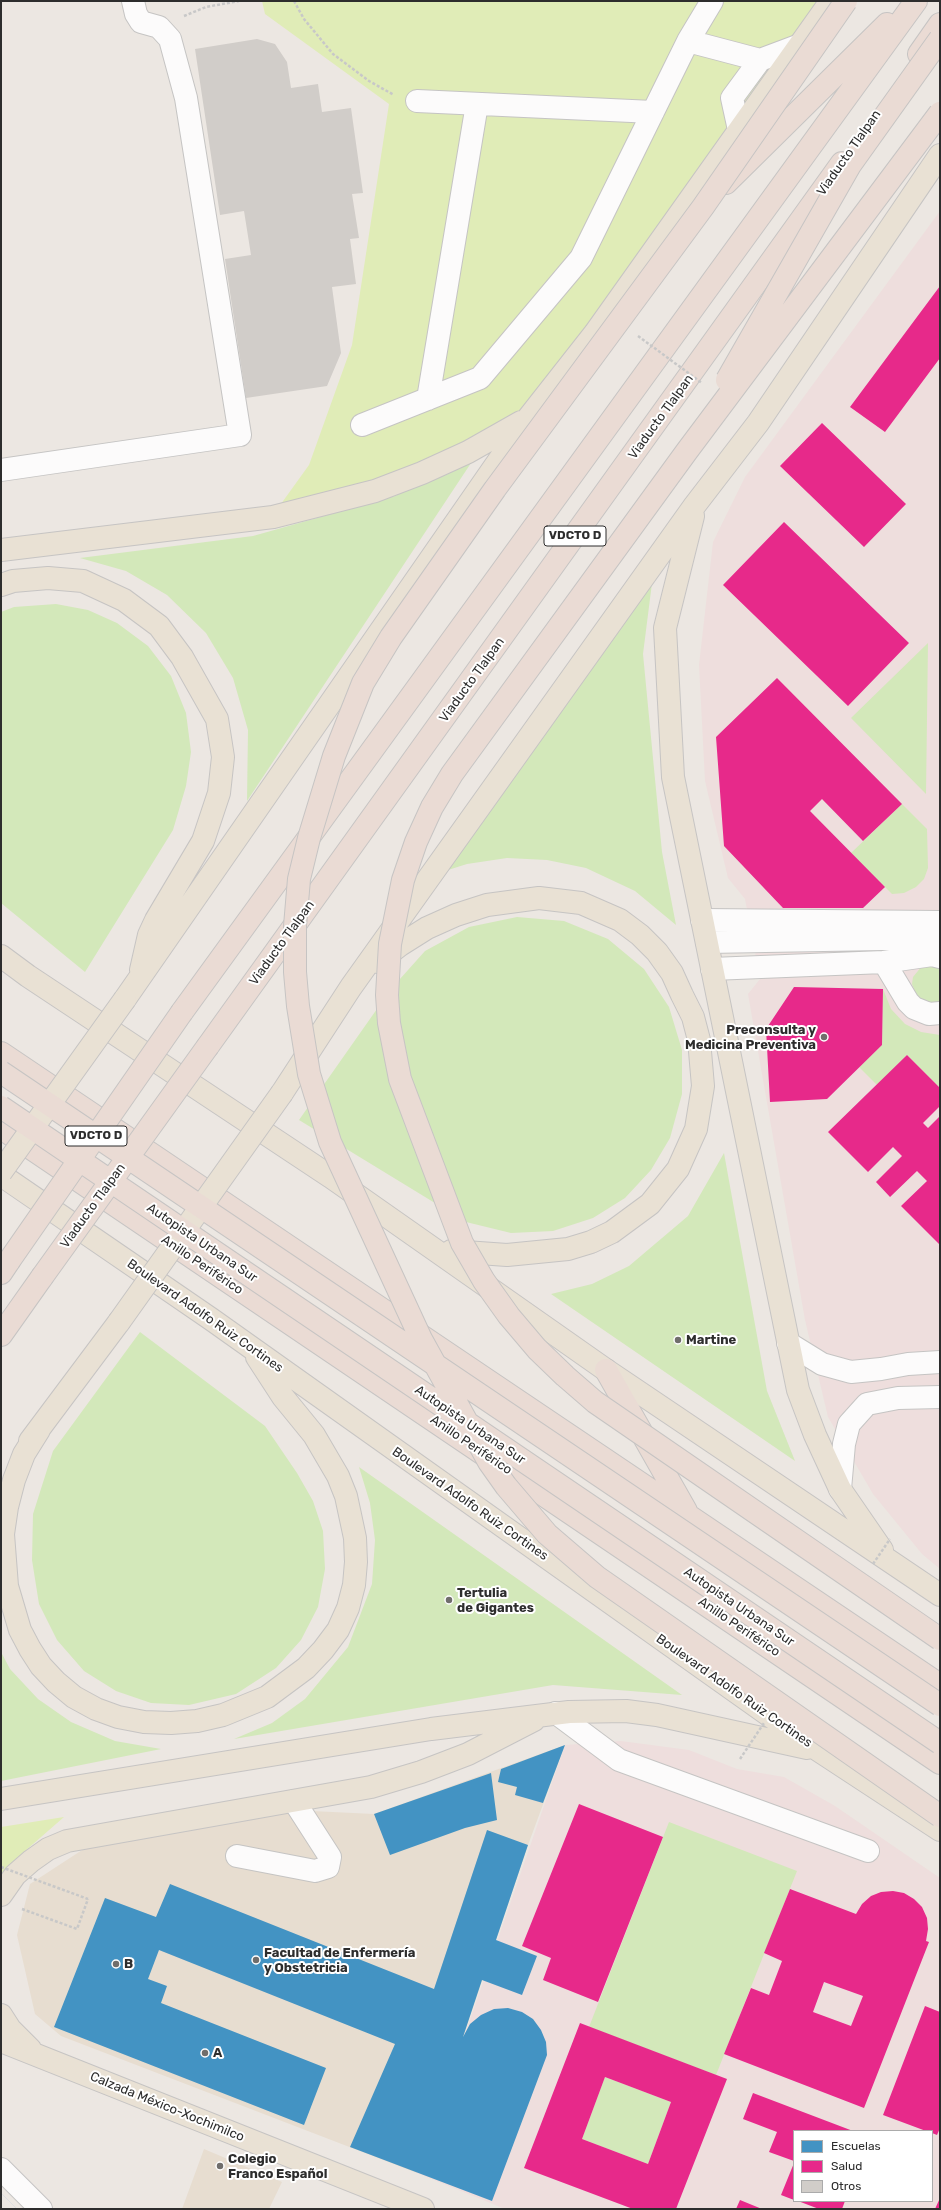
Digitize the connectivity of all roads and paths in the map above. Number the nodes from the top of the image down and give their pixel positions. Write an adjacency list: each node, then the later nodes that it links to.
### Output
1 (133, 1): 10 (street)
2 (239, 1): 10 (path)
3 (294, 1): 15 (path)
4 (712, 1): 12 (street)
5 (831, 1): 13 (main road)
6 (846, 1): 21 (highway, bridge)
7 (910, 1): 21 (highway, bridge)
8 (916, 1): 48 (highway, VDCTO D, bridge)
9 (940, 24): 49 (highway, Viaducto Tlalpan / VDCTO D, bridge)
10 (158, 28): 28 (street)
11 (940, 39): 27 (highway, bridge)
12 (688, 41): 14 (street); 17 (street)
13 (800, 45): 14 (street); 19 (main road)
14 (760, 60): 19 (street)
15 (417, 101): 16 (street)
16 (477, 104): 17 (street); 24 (street)
17 (653, 112): 24 (street)
18 (940, 113): 27 (highway, bridge)
19 (739, 130): 25 (main road)
20 (940, 155): 29 (main road)
21 (703, 207): 70 (highway, bridge)
22 (635, 334): 23 (path, bridge)
23 (705, 385)
24 (428, 399): 26 (street)
25 (529, 417): 30 (main road); 39 (main road)
26 (362, 425)
27 (687, 451): 61 (highway, bridge)
28 (1, 470)
29 (695, 505): 33 (main road); 40 (main road)
30 (1, 550)
31 (1, 585): 39 (main road)
32 (940, 906): 34 (street)
33 (702, 920): 34 (street); 35 (main road)
34 (932, 939): 35 (street); 37 (street)
35 (707, 942): 38 (main road)
36 (1, 956): 47 (main road)
37 (884, 962): 38 (street); 41 (street)
38 (712, 969): 50 (main road)
39 (140, 977): 46 (main road, bridge)
40 (351, 987): 47 (main road); 55 (main road, bridge)
41 (940, 1013)
42 (1, 1053): 58 (highway)
43 (1, 1072): 63 (highway, bridge)
44 (1, 1107): 65 (highway, Autopista Urbana Sur, bridge)
45 (1, 1128): 67 (highway, Anillo Periférico)
46 (1, 1174): 51 (main road, Boulevard Adolfo Ruiz Cortines)
47 (432, 1248): 53 (main road)
48 (5, 1267)
49 (1, 1334)
50 (788, 1343): 52 (street); 57 (main road)
51 (253, 1349): 55 (main road); 66 (main road, Boulevard Adolfo Ruiz Cortines)
52 (940, 1362)
53 (606, 1370): 58 (highway); 59 (main road)
54 (940, 1397): 57 (street)
55 (39, 1430): 56 (main road)
56 (1, 1480)
57 (840, 1489): 59 (main road)
58 (689, 1515): 62 (highway)
59 (889, 1561): 60 (main road)
60 (940, 1595)
61 (940, 1639)
62 (940, 1685)
63 (940, 1705)
64 (550, 1714): 66 (main road); 68 (main road); 69 (main road); 72 (street)
65 (940, 1743)
66 (818, 1750): 71 (main road, Boulevard Adolfo Ruiz Cortines)
67 (940, 1763)
68 (1, 1799)
69 (294, 1801): 73 (street); 75 (main road)
70 (940, 1816)
71 (940, 1830)
72 (868, 1851)
73 (237, 1856)
74 (1, 1867): 75 (path, bridge)
75 (8, 1901)
76 (1, 2015): 78 (main road)
77 (1, 2041): 78 (main road, Calzada México-Xochimilco)
78 (41, 2057): 81 (main road, Calzada México-Xochimilco)
79 (1, 2169): 80 (street)
80 (41, 2209)
81 (423, 2209)

